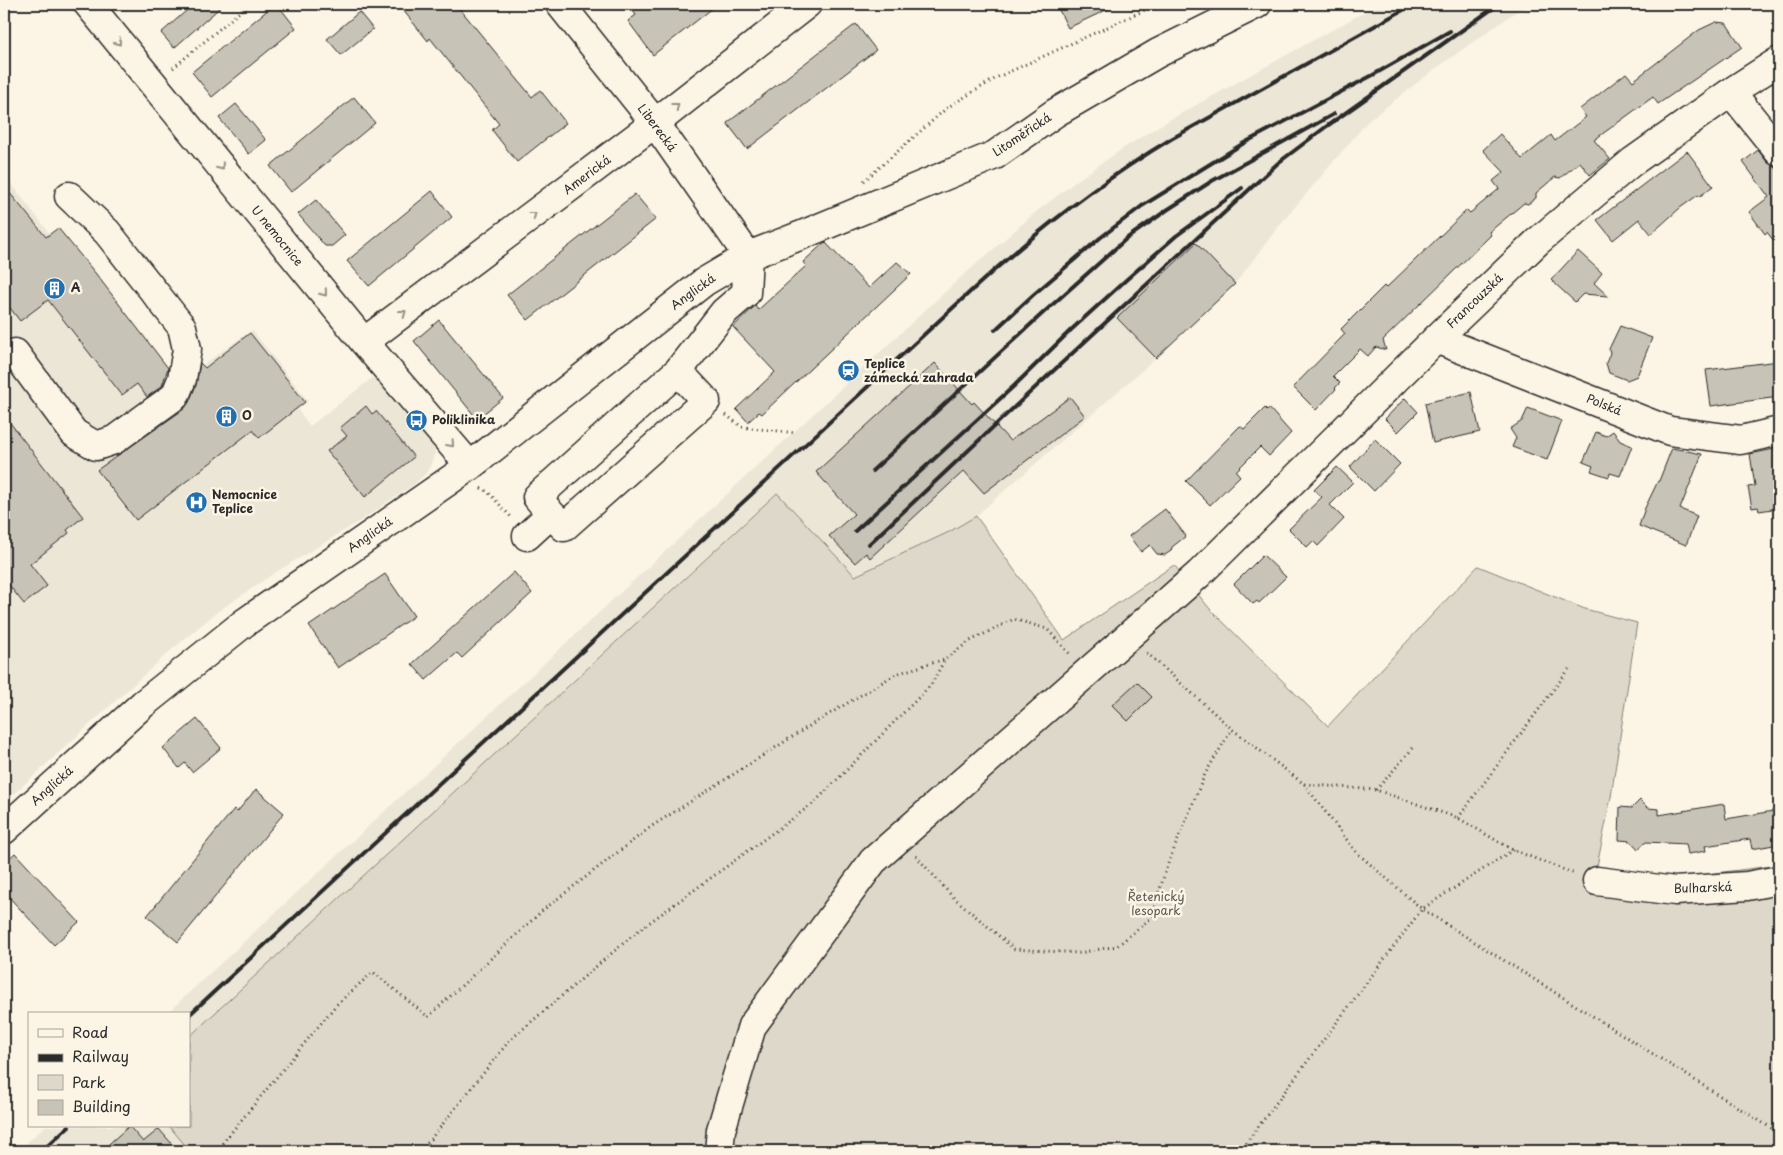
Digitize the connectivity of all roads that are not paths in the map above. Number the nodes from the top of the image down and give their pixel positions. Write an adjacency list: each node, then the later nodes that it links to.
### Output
1 (88, 4): 12 (street, U nemocnice, one-way to 12)
2 (560, 4): 7 (street, Liberecká)
3 (807, 4): 7 (street, Americká, one-way to 3)
4 (1257, 4): 10 (street, Litoměřická)
5 (1779, 61): 6 (street, Francouzská)
6 (1731, 92): 8 (street); 11 (street, Francouzská)
7 (655, 123): 10 (street, Liberecká); 12 (street, Americká, one-way to 7)
8 (1779, 152)
9 (69, 196): 13 (street)
10 (748, 256): 14 (street); 16 (street, Anglická)
11 (1436, 339): 15 (street, Polská); 22 (street, Francouzská)
12 (364, 342): 16 (street, U nemocnice, one-way to 16)
13 (15, 353)
14 (678, 371): 17 (street); 17 (street)
15 (1779, 431)
16 (470, 466): 19 (street, Anglická)
17 (551, 514): 18 (street)
18 (528, 536)
19 (4, 830)
20 (1779, 880): 21 (street, Bulharská)
21 (1597, 881)
22 (719, 1151)

